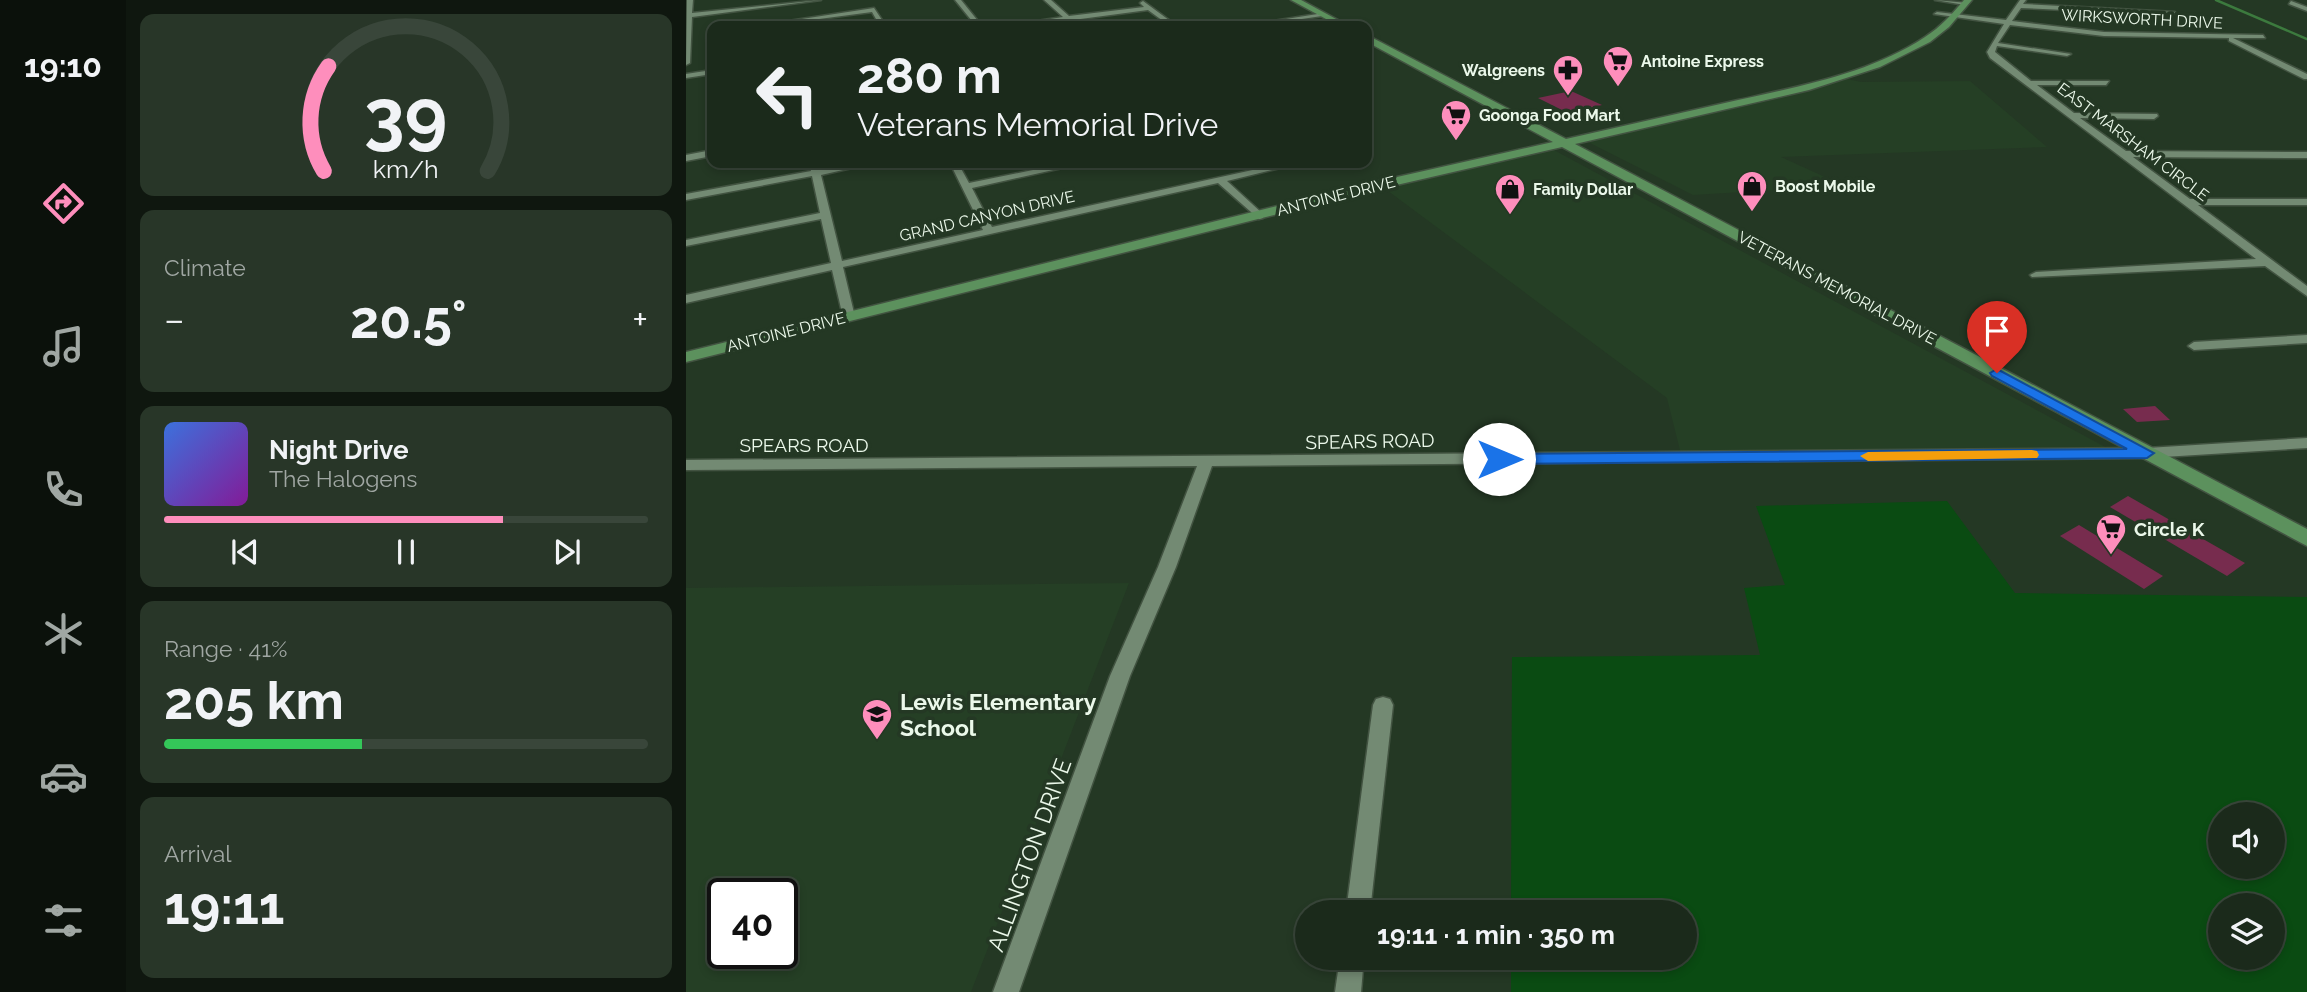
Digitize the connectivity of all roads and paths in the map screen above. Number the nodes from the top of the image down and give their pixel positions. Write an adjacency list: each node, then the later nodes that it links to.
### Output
1 (690, 0): 16 (street)
2 (818, 0): 16 (street)
3 (958, 0): 22 (street)
4 (1047, 0): 18 (street)
5 (1139, 0): 12 (street)
6 (1295, 0): 15 (main road)
7 (1938, 0): 8 (street)
8 (1949, 1): 9 (street); 19 (main road)
9 (1966, 1): 17 (main road, ANTOINE DRIVE)
10 (2307, 2): 13 (street)
11 (2022, 3): 14 (street); 28 (street)
12 (1149, 8): 18 (street); 25 (street)
13 (2307, 9)
14 (2173, 13)
15 (1322, 14): 26 (street); 27 (main road)
16 (688, 16): 35 (street)
17 (1954, 16): 19 (street, WIRKSWORTH DRIVE); 28 (street, WIRKSWORTH DRIVE); 43 (main road, ANTOINE DRIVE)
18 (1067, 18): 23 (street); 24 (street)
19 (1933, 18)
20 (805, 21): 21 (street)
21 (880, 21)
22 (975, 21)
23 (1045, 21)
24 (1070, 21)
25 (1167, 21)
26 (1276, 21)
27 (1335, 21)
28 (2009, 24): 29 (street, WIRKSWORTH DRIVE); 32 (street)
29 (2226, 37): 30 (street, WIRKSWORTH DRIVE); 38 (street)
30 (2263, 37)
31 (1372, 41): 43 (main road, VETERANS MEMORIAL DRIVE)
32 (1994, 44): 33 (street); 39 (street, EAST MARSHAM CIRCLE)
33 (2067, 54)
34 (1869, 55): 43 (main road, ANTOINE DRIVE)
35 (686, 60)
36 (707, 73): 37 (street)
37 (686, 76)
38 (2307, 77)
39 (2028, 83): 40 (street); 41 (street, EAST MARSHAM CIRCLE)
40 (2106, 83)
41 (2071, 115): 42 (street); 45 (street, EAST MARSHAM CIRCLE)
42 (2154, 116)
43 (1558, 139): 57 (main road, ANTOINE DRIVE); 72 (main road, VETERANS MEMORIAL DRIVE)
44 (707, 154): 47 (street)
45 (2122, 154): 46 (street); 55 (street, EAST MARSHAM CIRCLE)
46 (2307, 155)
47 (686, 158)
48 (815, 168): 54 (street); 58 (street)
49 (957, 168): 53 (street)
50 (1055, 168): 53 (street)
51 (1274, 168): 52 (street, GRAND CANYON DRIVE)
52 (1220, 180): 57 (street); 59 (street, GRAND CANYON DRIVE)
53 (967, 186): 59 (street)
54 (686, 197)
55 (2186, 202): 56 (street); 61 (street, EAST MARSHAM CIRCLE)
56 (2307, 202)
57 (1254, 211): 66 (main road, ANTOINE DRIVE)
58 (825, 215): 60 (street); 62 (street)
59 (989, 231): 62 (street, GRAND CANYON DRIVE)
60 (686, 243)
61 (2268, 262): 63 (street); 64 (street, EAST MARSHAM CIRCLE)
62 (837, 265): 65 (street, GRAND CANYON DRIVE); 66 (street)
63 (2036, 275)
64 (2307, 292)
65 (686, 299)
66 (847, 311): 68 (main road, ANTOINE DRIVE); 70 (main road, ANTOINE DRIVE)
67 (2307, 339): 69 (street)
68 (686, 343)
69 (2194, 346)
70 (686, 357)
71 (2307, 443): 72 (street, SPEARS ROAD)
72 (2147, 453): 73 (street, SPEARS ROAD); 75 (main road, VETERANS MEMORIAL DRIVE)
73 (1206, 462): 74 (street, SPEARS ROAD); 79 (street, ALLINGTON DRIVE)
74 (686, 465)
75 (2307, 538)
76 (1382, 705): 77 (street)
77 (1359, 900)
78 (1351, 970): 80 (street)
79 (1006, 992)
80 (1348, 992)

